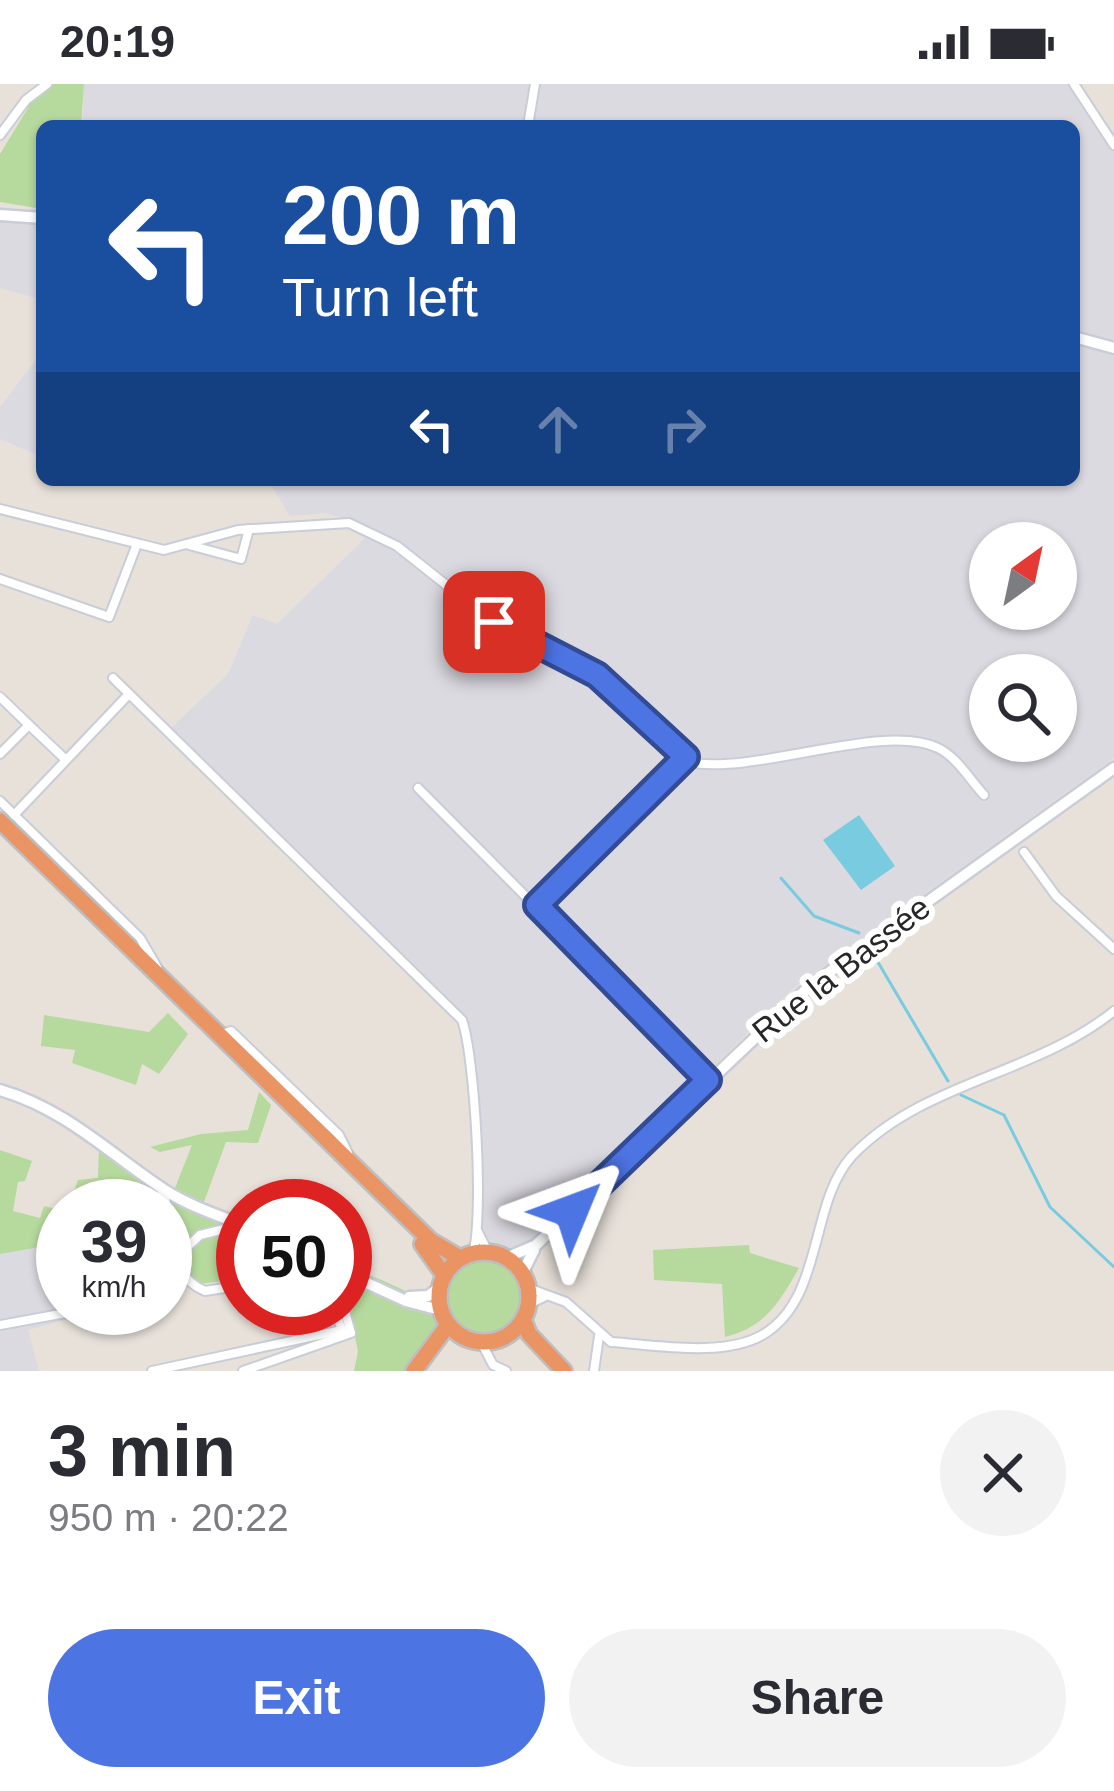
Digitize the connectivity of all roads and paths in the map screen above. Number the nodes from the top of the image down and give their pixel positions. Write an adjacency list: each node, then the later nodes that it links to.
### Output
1 (47, 84): 5 (street)
2 (535, 84): 4 (street)
3 (1074, 84): 6 (street)
4 (529, 120)
5 (0, 135)
6 (1114, 145)
7 (0, 214): 8 (main road)
8 (36, 217)
9 (1080, 340): 10 (main road)
10 (1114, 348)
11 (0, 509): 13 (street)
12 (249, 529): 14 (street); 14 (street); 21 (street)
13 (137, 544): 14 (street); 15 (street)
14 (189, 545)
15 (0, 579)
16 (113, 678): 17 (street)
17 (129, 694): 22 (street); 37 (street)
18 (0, 697): 19 (street)
19 (29, 724): 20 (street); 22 (street)
20 (0, 754)
21 (686, 757): 25 (street); 30 (street)
22 (65, 759): 27 (street)
23 (1114, 768): 33 (main road, Rue la Bassée)
24 (418, 788): 30 (street)
25 (984, 795)
26 (0, 801): 27 (street)
27 (7, 818): 37 (highway)
28 (0, 833): 39 (highway)
29 (1024, 852): 31 (street)
30 (537, 905): 33 (street)
31 (1114, 949)
32 (1114, 1012): 48 (street)
33 (708, 1080): 36 (main road, Rue la Bassée)
34 (0, 1090): 35 (main road)
35 (150, 1179)
36 (536, 1245): 38 (main road, Rue la Bassée); 42 (main road, Rue la Bassée)
37 (474, 1254): 38 (highway); 39 (highway)
38 (506, 1258): 42 (highway)
39 (442, 1281): 41 (main road); 43 (highway)
40 (372, 1285): 41 (main road)
41 (394, 1294): 43 (main road)
42 (531, 1296): 48 (street); 49 (highway); 55 (highway)
43 (444, 1317): 49 (highway); 52 (highway)
44 (36, 1318): 45 (street)
45 (0, 1325)
46 (334, 1335): 50 (street)
47 (339, 1335): 51 (street)
48 (599, 1336): 56 (street)
49 (487, 1342): 52 (highway); 53 (street); 54 (highway)
50 (152, 1371)
51 (243, 1371)
52 (416, 1371)
53 (506, 1371)
54 (551, 1371)
55 (564, 1371)
56 (594, 1371)

